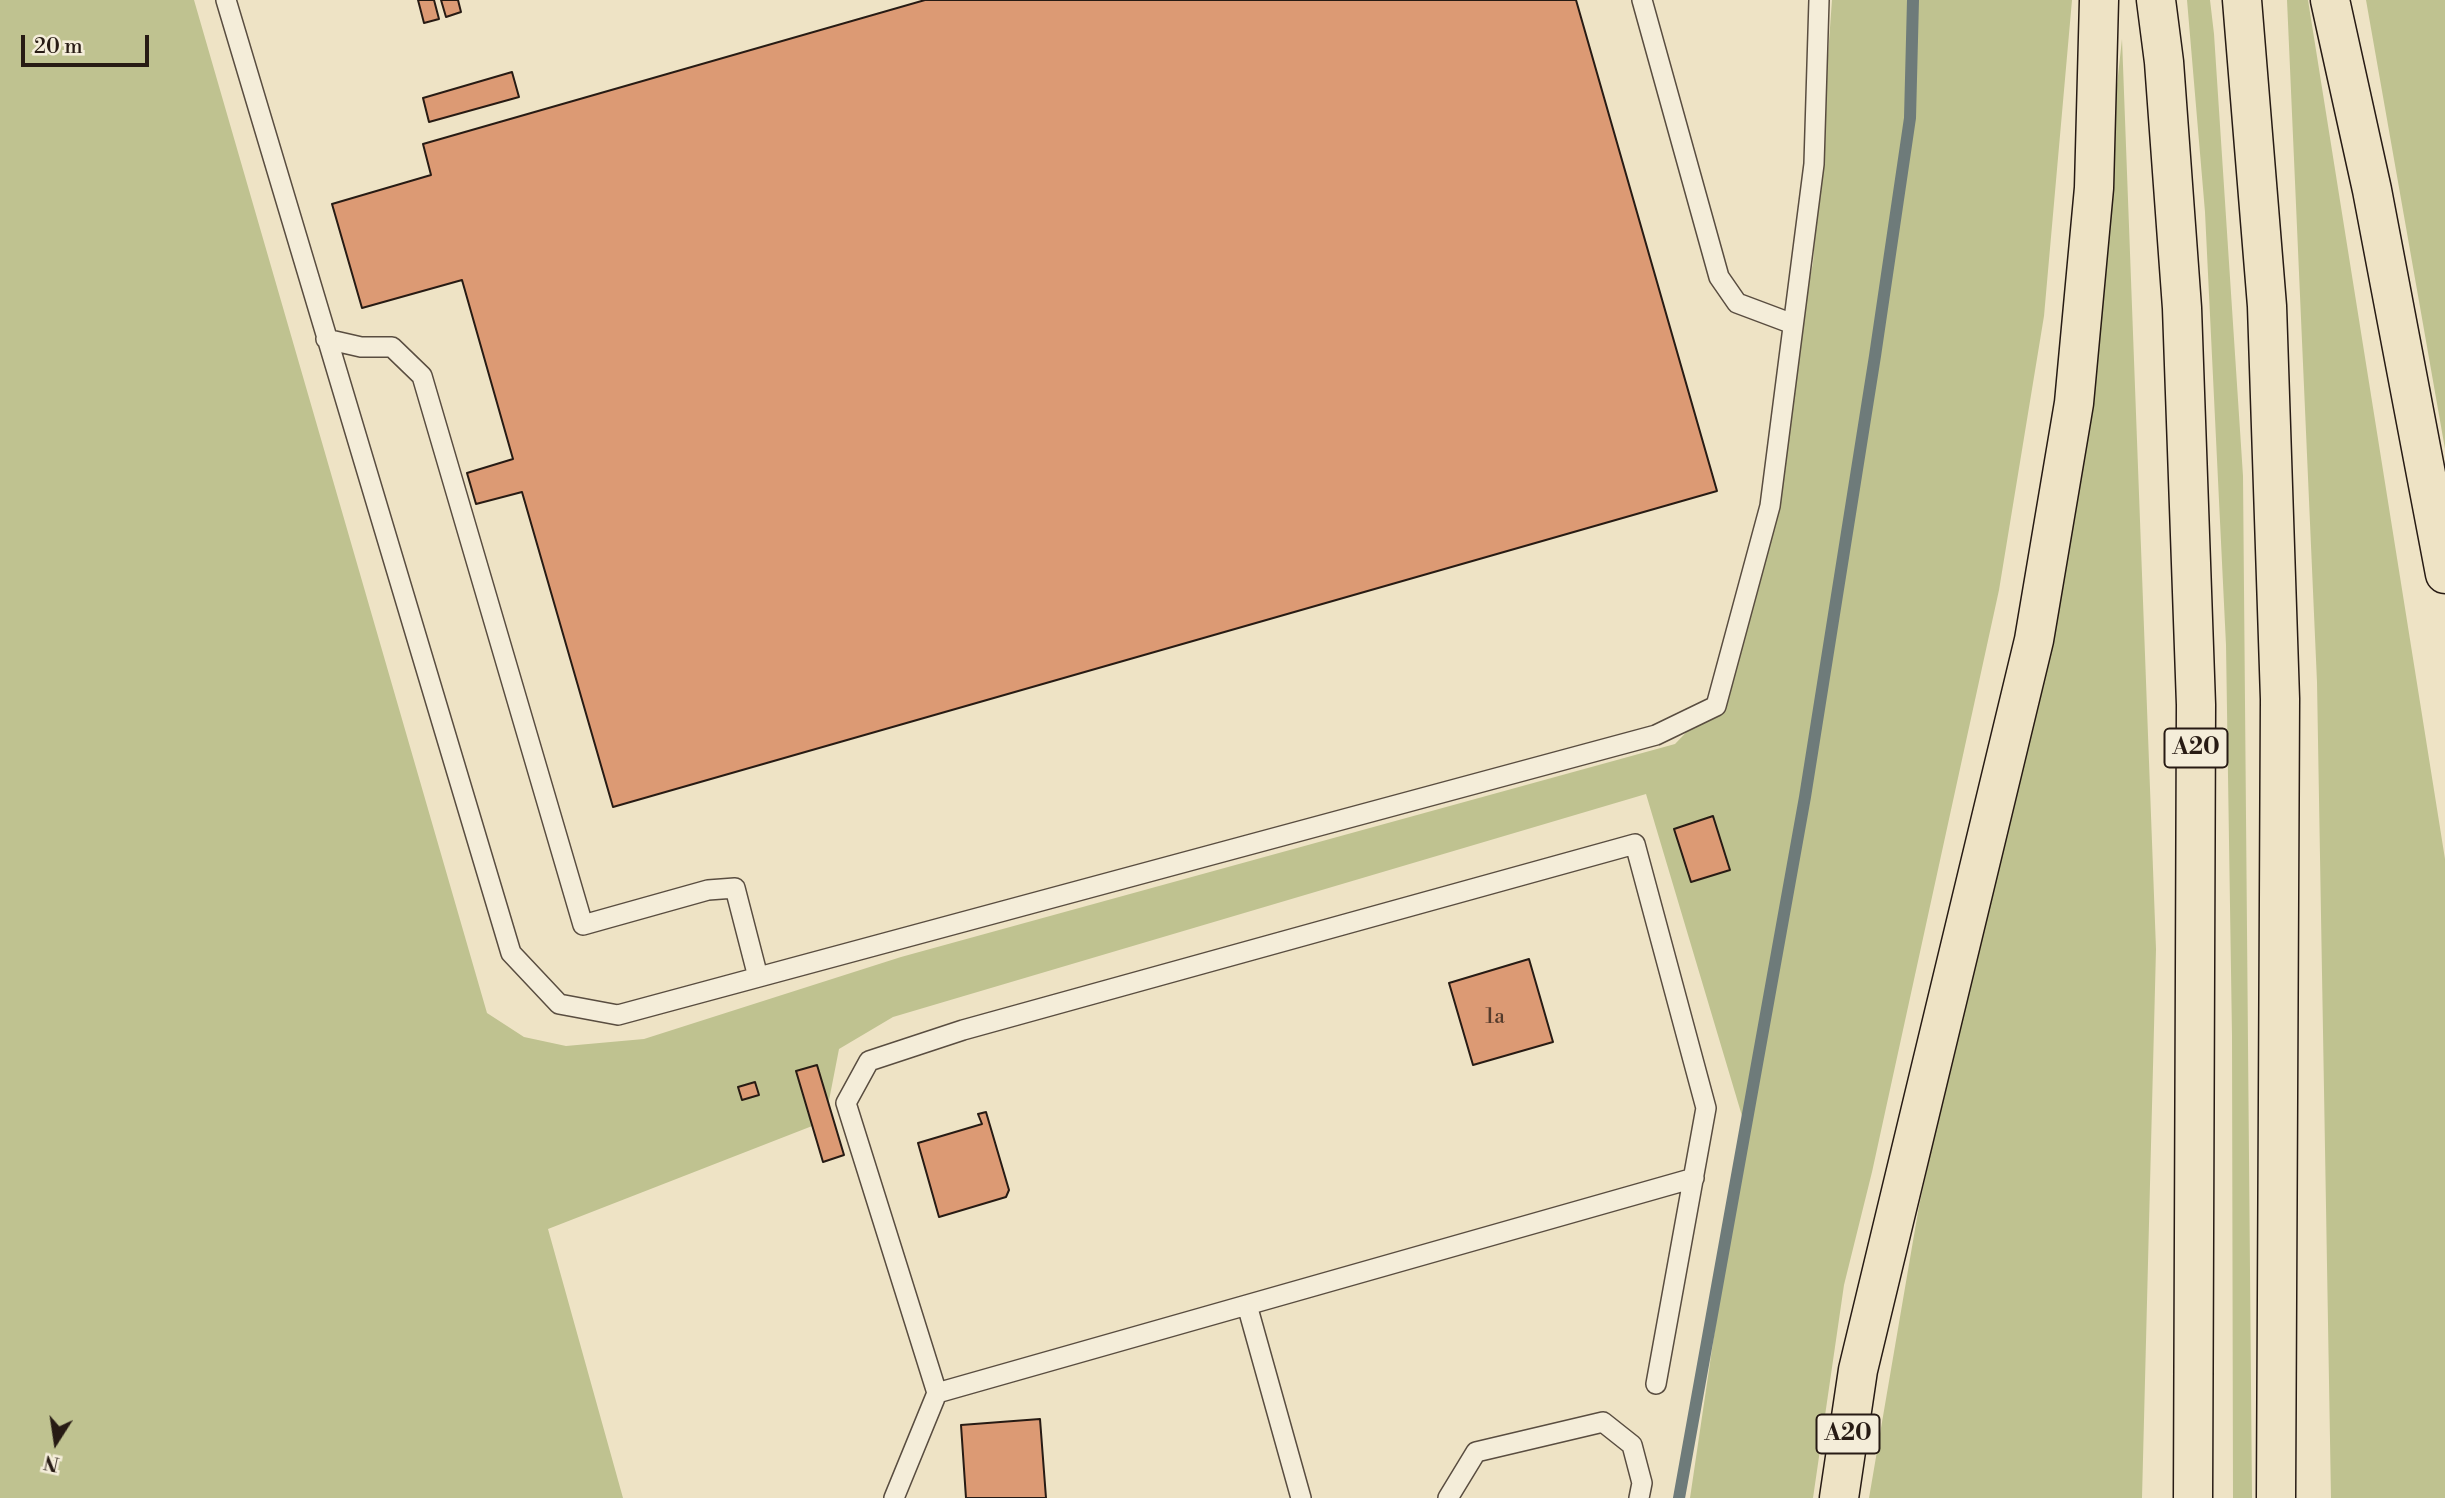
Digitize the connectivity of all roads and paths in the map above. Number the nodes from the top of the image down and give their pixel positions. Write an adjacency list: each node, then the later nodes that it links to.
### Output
1 (226, 0): 9 (lane)
2 (1642, 0): 8 (lane)
3 (1819, 0): 8 (lane)
4 (2099, 0): 20 (highway, A20)
5 (2157, 0): 21 (highway, A20)
6 (2242, 0): 22 (highway)
7 (2330, 0): 10 (highway)
8 (1793, 324): 11 (lane)
9 (326, 339): 11 (lane); 11 (lane)
10 (2445, 574)
11 (758, 977)
12 (1694, 1178): 13 (lane); 14 (lane); 15 (lane)
13 (1247, 1305): 15 (lane); 17 (lane)
14 (1656, 1384)
15 (937, 1393): 16 (lane)
16 (894, 1498)
17 (1301, 1498)
18 (1448, 1498): 19 (lane)
19 (1639, 1498)
20 (1839, 1498)
21 (2193, 1498)
22 (2276, 1498)

